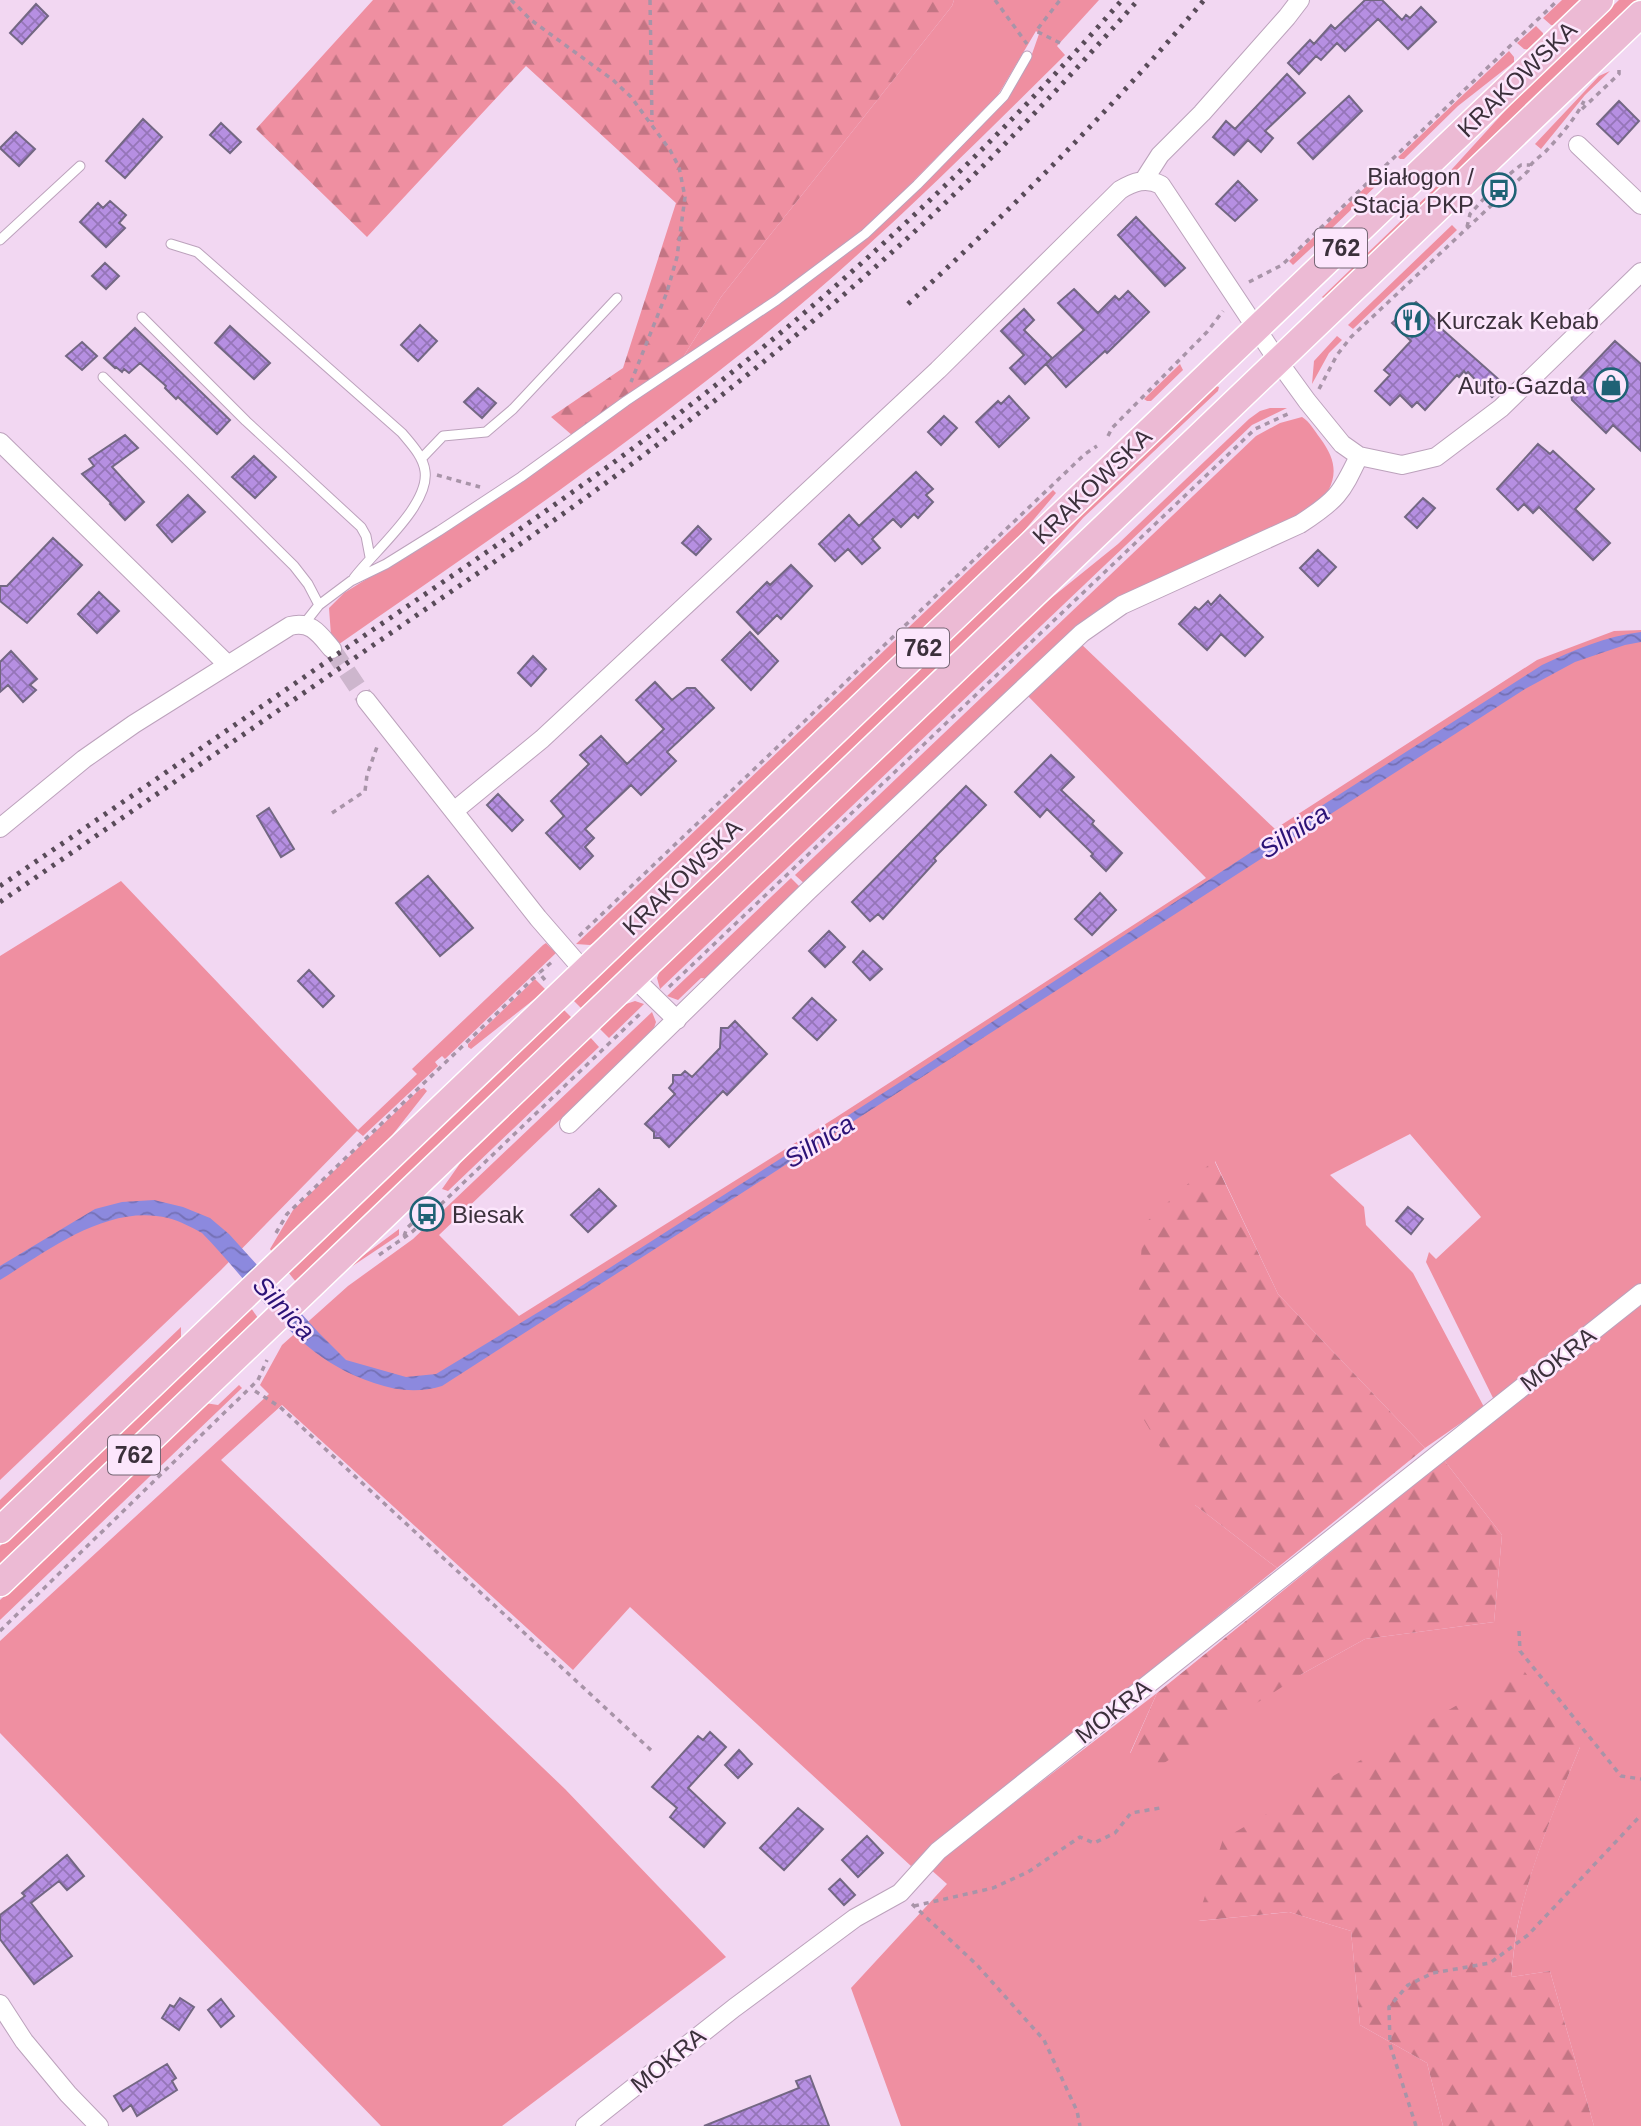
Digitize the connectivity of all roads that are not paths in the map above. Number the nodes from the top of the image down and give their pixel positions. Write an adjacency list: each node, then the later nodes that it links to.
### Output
1 (1300, 0): 7 (street)
2 (1600, 0): 14 (main road, KRAKOWSKA / 762)
3 (1641, 14): 15 (main road, KRAKOWSKA / 762)
4 (1027, 56): 21 (lane)
5 (1569, 144): 8 (street)
6 (80, 166): 9 (lane)
7 (1144, 180): 14 (street); 27 (street)
8 (1641, 205)
9 (0, 240)
10 (171, 244): 19 (lane)
11 (1641, 272): 18 (street)
12 (617, 298): 19 (lane)
13 (142, 317): 20 (lane)
14 (1257, 329): 15 (street); 29 (main road, KRAKOWSKA / 762)
15 (1278, 361): 18 (street); 30 (main road, KRAKOWSKA / 762)
16 (103, 377): 22 (lane)
17 (0, 442): 25 (street)
18 (1359, 456): 31 (street)
19 (421, 459): 20 (lane)
20 (370, 557): 21 (lane)
21 (351, 581): 22 (lane)
22 (319, 605): 23 (lane)
23 (304, 624): 24 (street); 25 (street)
24 (332, 649)
25 (228, 664): 28 (street)
26 (366, 700): 27 (street)
27 (454, 811): 29 (street)
28 (0, 828)
29 (583, 971): 34 (main road, KRAKOWSKA / 762)
30 (633, 977): 31 (street, KRAKOWSKA); 35 (main road, KRAKOWSKA / 762)
31 (677, 1020): 32 (street)
32 (569, 1124)
33 (1641, 1293): 38 (street, MOKRA)
34 (0, 1530)
35 (0, 1583)
36 (0, 2004): 37 (street)
37 (99, 2126)
38 (585, 2126)

